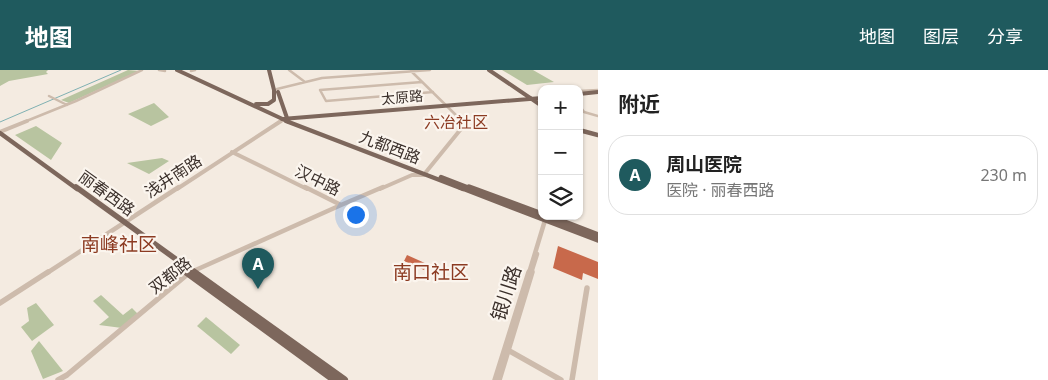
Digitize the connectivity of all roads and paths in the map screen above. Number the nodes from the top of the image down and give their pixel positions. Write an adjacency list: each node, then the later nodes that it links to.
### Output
1 (142, 70): 22 (street)
2 (159, 70): 9 (street)
3 (177, 70): 26 (main road, 九都西路)
4 (182, 70): 21 (main road, 九都西路)
5 (270, 70): 13 (main road); 21 (main road)
6 (289, 70): 11 (street)
7 (430, 70): 10 (street)
8 (490, 70): 19 (main road)
9 (165, 71)
10 (410, 71): 11 (street); 12 (street)
11 (305, 82): 13 (street)
12 (422, 82): 14 (street); 14 (street)
13 (277, 88): 26 (main road)
14 (433, 92): 23 (street)
15 (598, 92): 16 (main road)
16 (583, 93)
17 (49, 96): 22 (street)
18 (538, 96): 19 (main road, 太原路)
19 (530, 97): 20 (main road); 23 (main road, 太原路)
20 (538, 102)
21 (256, 104): 26 (main road, 九都西路)
22 (67, 105): 28 (street)
23 (446, 105): 26 (main road, 太原路); 31 (street)
24 (583, 111): 25 (street)
25 (598, 116)
26 (284, 119): 30 (street, 浅井南路); 31 (main road, 九都西路)
27 (583, 130): 29 (main road)
28 (0, 133): 37 (main road, 丽春西路)
29 (598, 134)
30 (232, 152): 32 (street, 汉中路); 37 (street, 浅井南路)
31 (425, 173): 32 (street, 汉中路); 33 (main road, 九都西路)
32 (341, 205): 40 (street, 双都路)
33 (538, 214)
34 (545, 220): 43 (street, 银川路)
35 (553, 220): 39 (main road, 九都西路)
36 (555, 220): 38 (main road, 九都西路)
37 (122, 223): 40 (main road, 丽春西路); 42 (street, 浅井南路)
38 (598, 235)
39 (598, 240)
40 (190, 271): 44 (street, 双都路); 45 (main road, 丽春西路); 46 (main road, 丽春西路)
41 (587, 288): 50 (street)
42 (0, 301)
43 (506, 350): 47 (street, 银川路); 48 (street, 银川路); 49 (street)
44 (58, 380)
45 (334, 380)
46 (344, 380)
47 (495, 380)
48 (499, 380)
49 (561, 380)
50 (572, 380)

